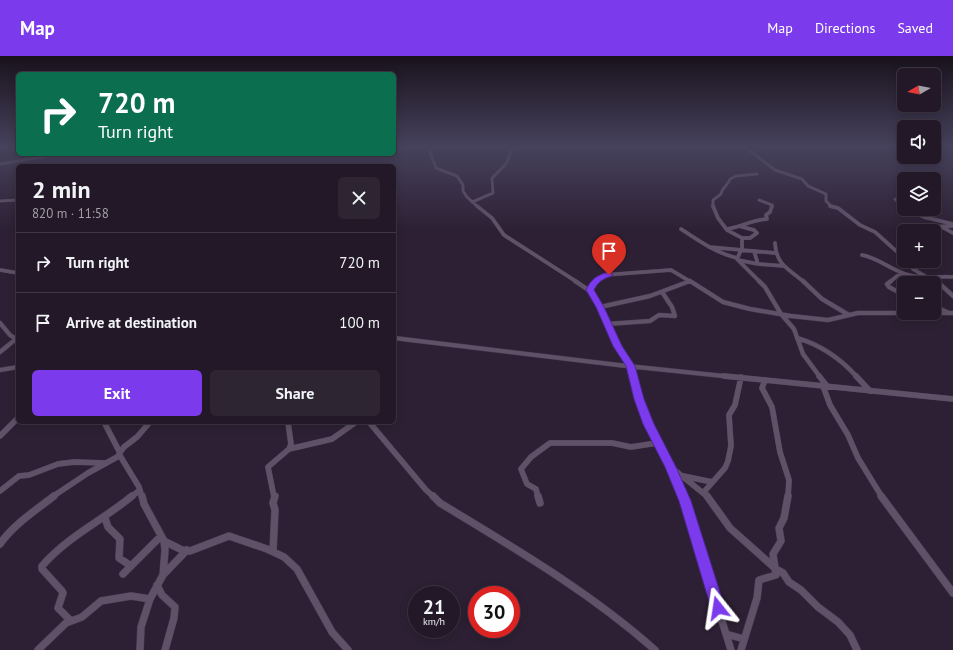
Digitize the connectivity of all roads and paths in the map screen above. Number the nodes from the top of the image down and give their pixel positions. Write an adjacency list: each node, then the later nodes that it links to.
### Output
1 (456, 175): 8 (street)
2 (495, 175): 8 (street)
3 (750, 175): 13 (street)
4 (786, 175): 21 (street)
5 (16, 200): 7 (street)
6 (759, 200): 11 (street)
7 (0, 201)
8 (472, 202): 39 (street)
9 (922, 216): 10 (street)
10 (953, 225): 12 (street)
11 (739, 226): 13 (street); 16 (street)
12 (941, 227): 15 (street)
13 (727, 229): 16 (street)
14 (681, 230): 18 (street)
15 (953, 233)
16 (742, 238): 19 (street)
17 (775, 243): 22 (street)
18 (709, 247): 19 (street); 24 (street)
19 (741, 251): 20 (street); 24 (street)
20 (754, 251): 22 (street); 25 (street)
21 (897, 251)
22 (775, 254): 26 (street)
23 (862, 254): 30 (street)
24 (737, 259): 25 (street); 47 (street)
25 (758, 264): 26 (street)
26 (784, 266): 49 (street)
27 (912, 268): 34 (street)
28 (0, 270): 29 (street)
29 (16, 273)
30 (905, 274): 32 (street); 33 (street)
31 (897, 276): 41 (street)
32 (897, 276)
33 (917, 276)
34 (925, 276)
35 (941, 276): 36 (street)
36 (953, 277)
37 (690, 281): 39 (street); 40 (street); 47 (street)
38 (941, 285): 42 (street)
39 (590, 290): 43 (street)
40 (662, 292): 43 (street); 51 (street)
41 (897, 292)
42 (953, 296)
43 (600, 307): 51 (street)
44 (941, 309): 46 (street)
45 (897, 313): 49 (street)
46 (952, 313): 48 (street)
47 (781, 314): 49 (street); 54 (street)
48 (941, 314)
49 (849, 315)
50 (0, 323): 52 (street)
51 (607, 324): 57 (street)
52 (16, 338)
53 (396, 338): 57 (street)
54 (797, 338): 62 (street); 63 (street)
55 (16, 340): 56 (street)
56 (0, 352)
57 (630, 366): 60 (street); 72 (street)
58 (16, 368): 59 (street)
59 (0, 370)
60 (741, 377): 61 (street); 78 (street)
61 (765, 380): 62 (street); 90 (street)
62 (825, 386): 63 (street); 94 (street)
63 (870, 391): 64 (street)
64 (953, 399)
65 (16, 420): 71 (street)
66 (105, 424): 74 (street)
67 (148, 424): 74 (street)
68 (288, 424): 73 (street)
69 (353, 424): 73 (street)
70 (371, 424): 103 (street)
71 (0, 436)
72 (657, 443): 76 (street); 82 (street)
73 (289, 449): 88 (street)
74 (119, 453): 75 (street); 79 (street)
75 (104, 463): 80 (street); 84 (street)
76 (670, 467): 77 (street); 97 (street)
77 (683, 476): 78 (street); 81 (street)
78 (712, 482): 81 (street)
79 (140, 490): 83 (street); 85 (street)
80 (0, 491)
81 (703, 493): 90 (street)
82 (540, 503)
83 (105, 518): 89 (street); 96 (street)
84 (2, 537): 86 (street)
85 (162, 538): 87 (street); 89 (street); 92 (street)
86 (0, 544)
87 (187, 550): 88 (street); 92 (street)
88 (272, 551): 102 (street)
89 (131, 566): 91 (street)
90 (776, 569): 98 (street); 106 (street)
91 (123, 574)
92 (163, 574): 93 (street)
93 (157, 585): 95 (street); 101 (street)
94 (953, 593)
95 (150, 599): 96 (street); 100 (street)
96 (70, 620): 99 (street)
97 (726, 634): 98 (street); 104 (street)
98 (744, 639): 105 (street)
99 (38, 650)
100 (140, 650)
101 (165, 650)
102 (348, 650)
103 (655, 650)
104 (731, 650)
105 (741, 650)
106 (857, 650)

